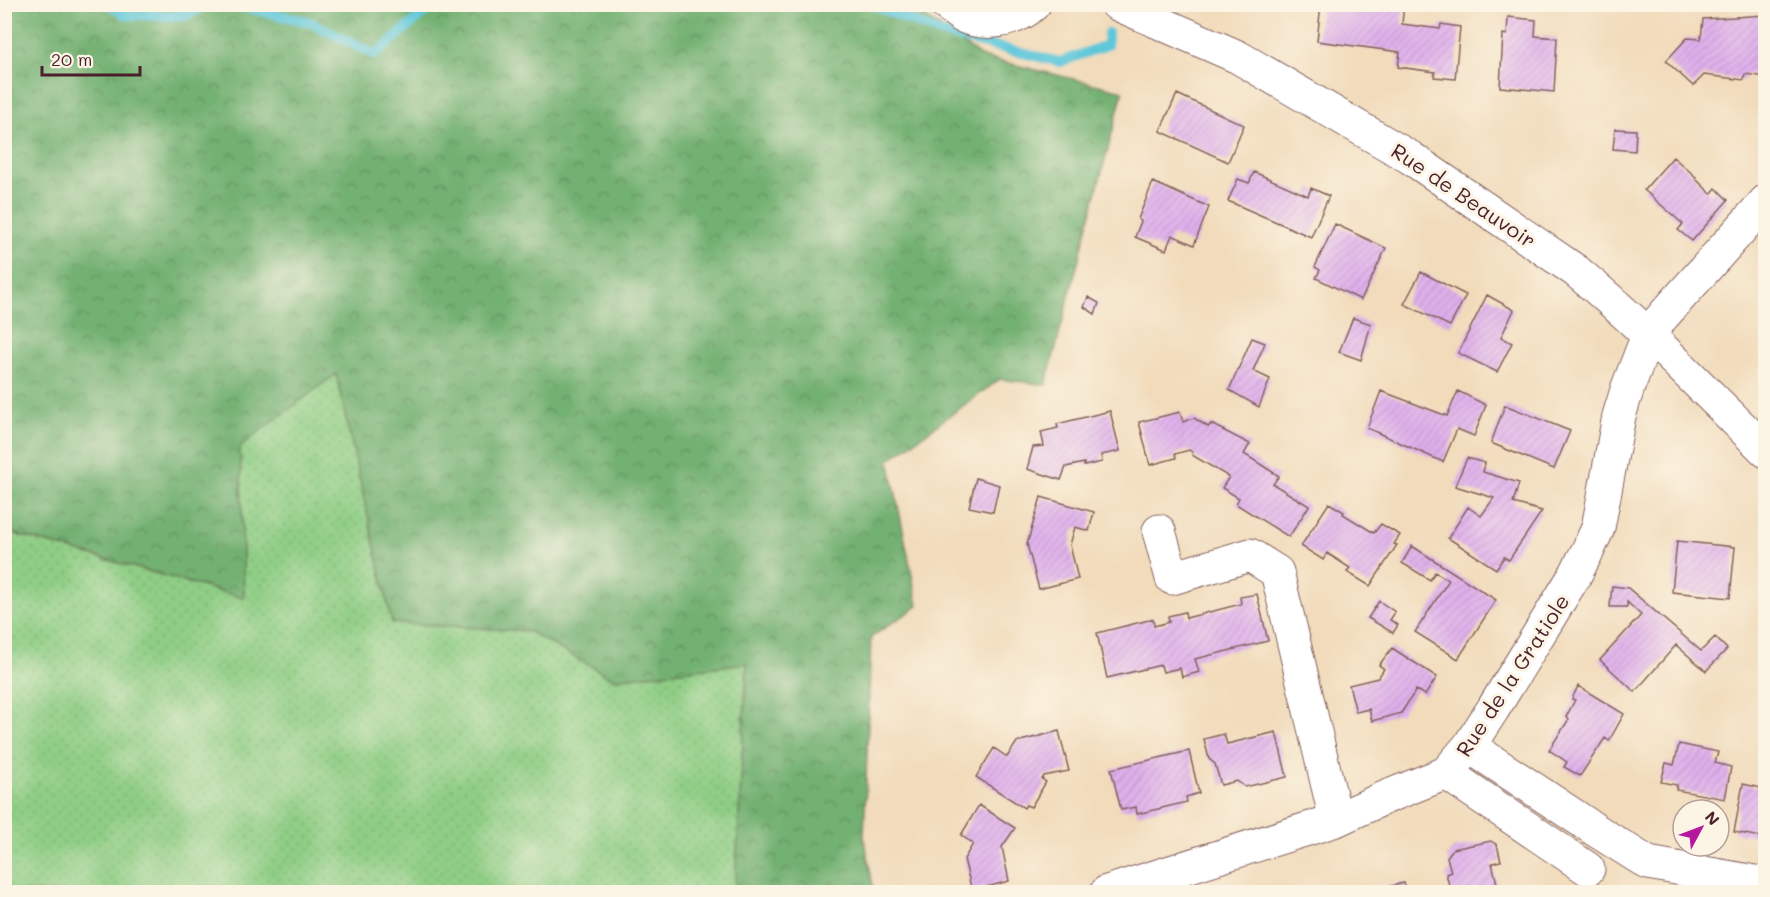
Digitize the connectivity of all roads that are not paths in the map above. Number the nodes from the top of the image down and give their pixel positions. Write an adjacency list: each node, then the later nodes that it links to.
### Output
1 (946, 4): 2 (street)
2 (1034, 4)
3 (1117, 4): 5 (street, Rue de Beauvoir)
4 (1766, 201): 5 (street, Rue de la Gratiole)
5 (1648, 335): 6 (street, Rue de Beauvoir); 8 (street, Rue de la Gratiole)
6 (1766, 451)
7 (1159, 531): 10 (street)
8 (1469, 746): 9 (street, Rue de la Gratiole); 11 (street)
9 (1446, 773): 10 (street, Rue de la Gratiole); 12 (street)
10 (1336, 820): 14 (street, Rue de la Gratiole)
11 (1597, 831): 12 (street); 13 (street)
12 (1585, 881)
13 (1766, 884)
14 (1107, 892)

